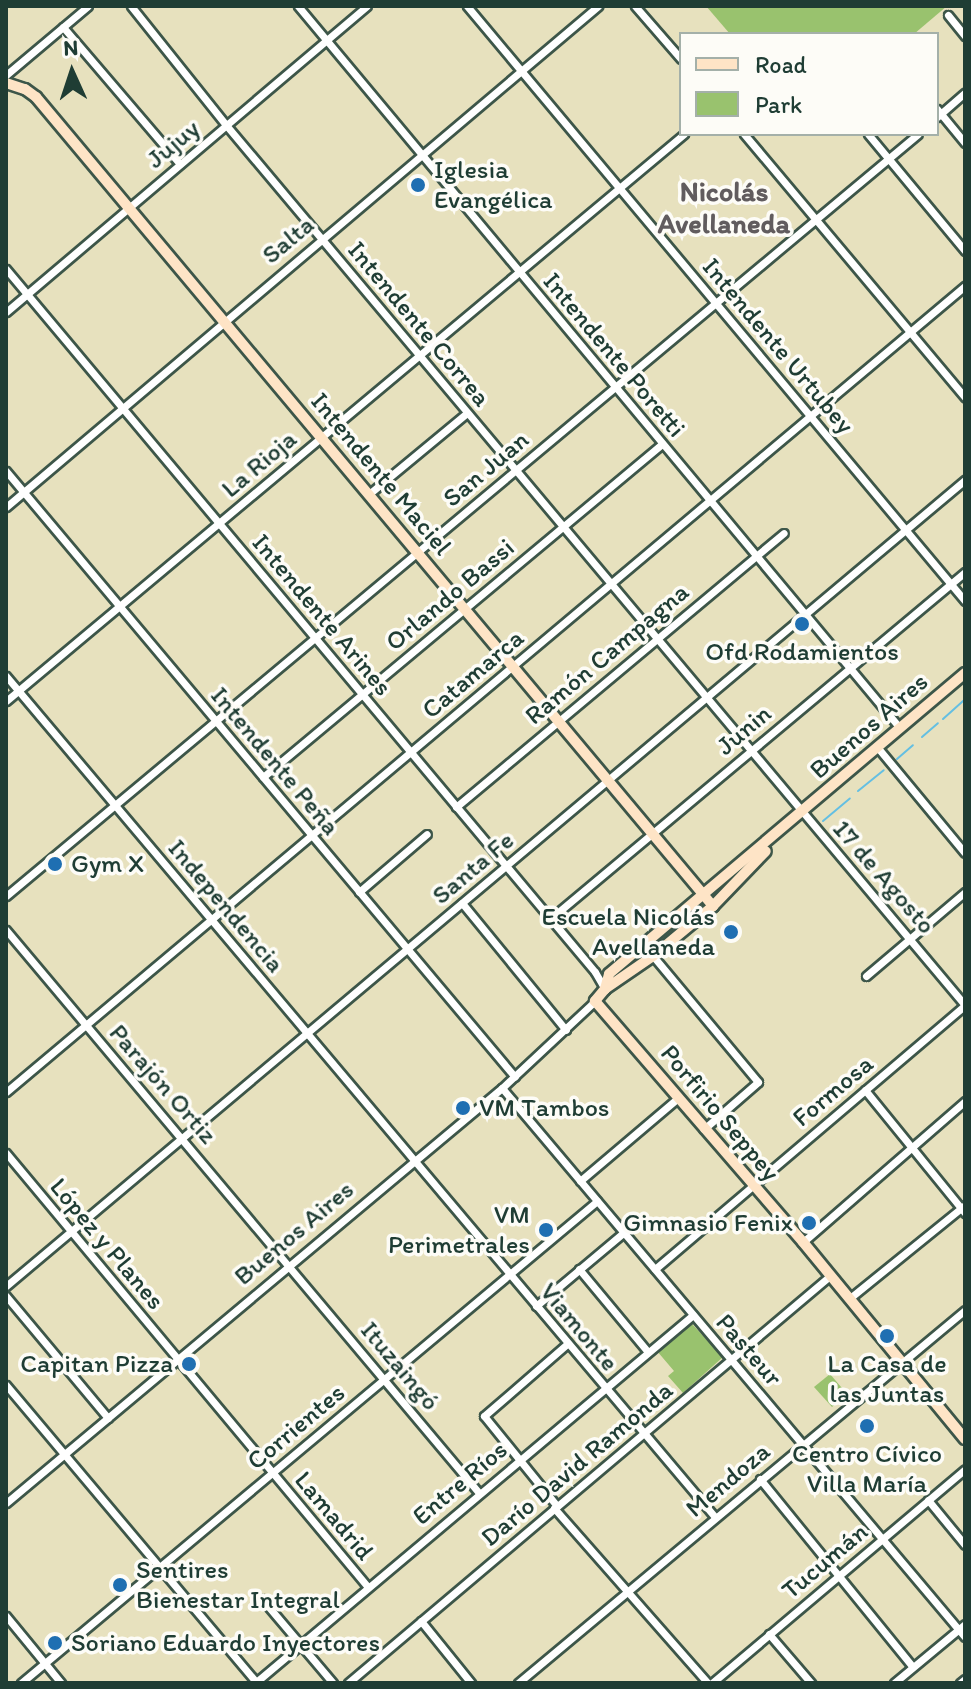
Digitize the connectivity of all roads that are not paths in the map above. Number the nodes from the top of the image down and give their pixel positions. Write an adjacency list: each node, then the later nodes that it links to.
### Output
1 (88, 6): 9 (street)
2 (131, 6): 19 (street, Intendente Correa)
3 (298, 6): 11 (street, Intendente Poretti)
4 (367, 6): 11 (street, Jujuy)
5 (467, 6): 13 (street, Intendente Urtubey)
6 (598, 6): 13 (street, Salta)
7 (635, 6): 12 (street)
8 (948, 15): 10 (street)
9 (63, 27): 14 (street); 27 (street)
10 (965, 36)
11 (326, 40): 19 (street, Jujuy); 25 (street, Intendente Poretti)
12 (679, 57)
13 (521, 70): 25 (street, Salta); 28 (street, Intendente Urtubey)
14 (6, 75)
15 (6, 83): 29 (main road, Intendente Maciel)
16 (965, 93): 17 (street)
17 (939, 113)
18 (939, 115): 24 (street)
19 (226, 125): 27 (street, Jujuy); 31 (street, Intendente Correa)
20 (682, 136): 28 (street, La Rioja)
21 (746, 136): 30 (street)
22 (870, 136): 26 (street)
23 (916, 136): 26 (street, San Juan)
24 (965, 143)
25 (421, 155): 31 (street, Salta); 34 (street, Intendente Poretti)
26 (889, 159): 30 (street, San Juan); 32 (street)
27 (180, 164): 29 (street, Jujuy)
28 (619, 187): 34 (street, La Rioja); 37 (street, Intendente Urtubey)
29 (129, 207): 36 (street, Jujuy); 39 (main road, Intendente Maciel)
30 (816, 220): 37 (street, San Juan); 40 (street)
31 (321, 239): 39 (street, Salta); 41 (street, Intendente Correa)
32 (965, 251)
33 (6, 269): 36 (street, Intendente Arines)
34 (519, 271): 41 (street, La Rioja); 42 (street, Intendente Poretti)
35 (965, 286): 40 (street, Catamarca)
36 (28, 294): 38 (street, Jujuy); 44 (street, Intendente Arines)
37 (715, 302): 42 (street, San Juan); 46 (street, Intendente Urtubey)
38 (6, 312)
39 (223, 321): 44 (street, Salta); 47 (main road, Intendente Maciel)
40 (909, 331): 43 (street); 46 (street, Catamarca)
41 (419, 356): 45 (street, Intendente Correa); 47 (street, La Rioja)
42 (615, 387): 48 (street, Intendente Poretti); 49 (street, San Juan)
43 (965, 397)
44 (123, 409): 52 (street, Salta); 56 (street, Intendente Arines)
45 (467, 413): 49 (street, Intendente Correa); 53 (street)
46 (809, 415): 54 (street, Catamarca); 58 (street, Intendente Urtubey)
47 (321, 438): 53 (main road, Intendente Maciel); 56 (street, La Rioja)
48 (662, 444): 54 (street, Intendente Poretti); 57 (street, Orlando Bassi)
49 (515, 470): 57 (street, Intendente Correa); 60 (street, San Juan)
50 (6, 471): 52 (street, Intendente Peña)
51 (965, 480): 58 (street, Santa Fe)
52 (24, 492): 55 (street, Salta); 66 (street, Intendente Peña)
53 (369, 494): 60 (main road, Intendente Maciel)
54 (710, 500): 61 (street, Intendente Poretti); 63 (street, Catamarca)
55 (6, 507)
56 (219, 523): 66 (street, La Rioja); 69 (street, Intendente Arines)
57 (563, 527): 63 (street, Intendente Correa); 67 (street, Orlando Bassi)
58 (905, 529): 64 (street, Intendente Urtubey); 68 (street, Santa Fe)
59 (784, 533): 61 (street, Ramón Campagna)
60 (418, 551): 67 (main road, Intendente Maciel); 69 (street, San Juan)
61 (758, 555): 68 (street, Intendente Poretti); 70 (street, Ramón Campagna)
62 (965, 572): 64 (street, Junin)
63 (610, 584): 70 (street, Intendente Correa); 71 (street, Catamarca)
64 (951, 584): 65 (street, Intendente Urtubey); 72 (street, Junin)
65 (965, 601)
66 (119, 606): 75 (street, La Rioja); 79 (street, Intendente Peña)
67 (466, 608): 71 (main road, Intendente Maciel); 76 (street, Orlando Bassi)
68 (806, 615): 72 (street, Intendente Poretti); 77 (street, Santa Fe)
69 (315, 638): 76 (street, Intendente Arines); 79 (street, San Juan)
70 (657, 640): 77 (street, Intendente Correa); 80 (street, Ramón Campagna)
71 (513, 666): 80 (main road, Intendente Maciel); 84 (street, Catamarca)
72 (850, 668): 81 (street, Intendente Poretti); 83 (street, Junin)
73 (965, 673): 81 (main road, Buenos Aires)
74 (6, 676): 75 (street, Independencia)
75 (18, 691): 78 (street, La Rioja); 87 (street, Independencia)
76 (362, 694): 84 (street, Intendente Arines); 85 (street, Orlando Bassi)
77 (706, 698): 83 (street, Intendente Correa); 86 (street, Santa Fe)
78 (6, 701)
79 (215, 721): 85 (street, Intendente Peña); 87 (street, San Juan)
80 (559, 721): 86 (main road, Intendente Maciel); 88 (street, Ramón Campagna)
81 (900, 728): 82 (main road, Buenos Aires)
82 (878, 748): 89 (main road, Buenos Aires); 93 (street)
83 (750, 751): 89 (street, Intendente Correa); 90 (street, Junin)
84 (411, 752): 88 (street, Intendente Arines); 92 (street, Catamarca)
85 (263, 777): 92 (street, Intendente Peña)
86 (609, 779): 90 (main road, Intendente Maciel); 94 (street, Santa Fe)
87 (115, 806): 98 (street, San Juan); 101 (street, Independencia)
88 (456, 807): 94 (street, Intendente Arines)
89 (802, 813): 97 (main road, Buenos Aires); 100 (main road, Buenos Aires); 104 (street, 17 de Agosto)
90 (653, 832): 97 (main road, Intendente Maciel); 102 (street, Junin)
91 (427, 834): 95 (street)
92 (312, 836): 95 (street, Intendente Peña); 101 (street, Catamarca)
93 (965, 853)
94 (506, 866): 99 (street, Santa Fe); 102 (street, Intendente Arines)
95 (359, 892): 105 (street, Intendente Peña)
96 (965, 892): 104 (street)
97 (704, 895): 100 (main road, Intendente Maciel); 108 (main road, Buenos Aires)
98 (6, 896)
99 (462, 903): 105 (street, Santa Fe); 112 (street)
100 (713, 906): 106 (main road, Buenos Aires)
101 (212, 919): 111 (street, Catamarca); 113 (street, Independencia)
102 (550, 919): 108 (street, Intendente Arines)
103 (6, 930): 111 (street, Parajón Ortiz)
104 (910, 939): 107 (street); 110 (street, 17 de Agosto)
105 (407, 950): 113 (street, Santa Fe); 114 (street, Intendente Peña)
106 (653, 956): 108 (main road, Buenos Aires); 120 (street)
107 (866, 976)
108 (605, 989): 109 (main road, Buenos Aires)
109 (595, 1001): 112 (street, Buenos Aires); 118 (main road, Porfirio Seppey)
110 (965, 1005): 116 (street, Formosa)
111 (86, 1025): 117 (street, Catamarca); 121 (street, Parajón Ortiz)
112 (566, 1030): 114 (street, Buenos Aires)
113 (307, 1033): 121 (street, Santa Fe); 124 (street, Independencia)
114 (515, 1077): 115 (street, Buenos Aires)
115 (502, 1088): 124 (street, Buenos Aires); 125 (street, Pasteur)
116 (865, 1090): 122 (street); 126 (street, Formosa)
117 (6, 1092)
118 (678, 1098): 120 (main road, Porfirio Seppey); 125 (street)
119 (965, 1101): 122 (street)
120 (704, 1129): 126 (main road, Porfirio Seppey)
121 (183, 1137): 129 (street, Santa Fe); 132 (street, Parajón Ortiz)
122 (912, 1147): 128 (street); 131 (street)
123 (6, 1153): 129 (street, López y Planes)
124 (415, 1161): 132 (street, Buenos Aires); 135 (street, Viamonte)
125 (580, 1181): 127 (street, Pasteur)
126 (753, 1186): 131 (main road, Porfirio Seppey); 134 (street, Formosa)
127 (597, 1201): 130 (street, Pasteur); 135 (street, Corrientes)
128 (964, 1209): 139 (street)
129 (71, 1232): 137 (street, Santa Fe); 145 (street, López y Planes)
130 (623, 1233): 133 (street); 134 (street, Pasteur)
131 (803, 1242): 136 (main road, Porfirio Seppey)
132 (290, 1265): 145 (street, Buenos Aires); 148 (street, Ituzaingó)
133 (579, 1269): 140 (street); 144 (street)
134 (655, 1269): 142 (street, Pasteur)
135 (509, 1275): 140 (street, Viamonte); 148 (street, Corrientes)
136 (831, 1275): 139 (main road, Porfirio Seppey); 146 (street, Darío David Ramonda)
137 (6, 1286)
138 (6, 1296): 151 (street)
139 (850, 1298): 147 (main road, Porfirio Seppey)
140 (536, 1306): 143 (street, Viamonte)
141 (965, 1310): 147 (street, Mendoza)
142 (693, 1315): 144 (street, Entre Ríos); 146 (street, Pasteur)
143 (567, 1344): 150 (street, Viamonte); 156 (street)
144 (648, 1352): 150 (street, Entre Ríos)
145 (177, 1360): 151 (street, Buenos Aires); 158 (street, Lamadrid)
146 (732, 1360): 152 (street, Darío David Ramonda); 154 (street, Pasteur)
147 (902, 1363): 153 (main road, Porfirio Seppey); 154 (street, Mendoza)
148 (385, 1378): 158 (street, Corrientes); 160 (street, Ituzaingó)
149 (6, 1385): 155 (street)
150 (604, 1388): 152 (street, Viamonte); 156 (street, Entre Ríos)
151 (108, 1418): 155 (street, Buenos Aires)
152 (644, 1433): 163 (street, Darío David Ramonda); 164 (street, Viamonte)
153 (965, 1439)
154 (803, 1444): 159 (street, Mendoza); 165 (street, Pasteur)
155 (64, 1454): 162 (street, Buenos Aires); 167 (street)
156 (517, 1461): 160 (street, Entre Ríos); 163 (street)
157 (965, 1469): 161 (street, Tucumán)
158 (272, 1473): 167 (street, Corrientes); 169 (street, Lamadrid)
159 (760, 1479): 164 (street, Mendoza); 168 (street)
160 (479, 1493): 169 (street, Entre Ríos)
161 (928, 1500): 165 (street, Tucumán); 166 (street)
162 (6, 1503)
163 (555, 1507): 170 (street); 173 (street, Darío David Ramonda)
164 (715, 1517): 170 (street, Mendoza)
165 (884, 1538): 168 (street, Tucumán); 174 (street, Pasteur)
166 (965, 1545)
167 (159, 1567): 178 (street, Corrientes); 183 (street)
168 (838, 1576): 175 (street, Tucumán); 179 (street)
169 (368, 1587): 177 (street, Entre Ríos)
170 (629, 1590): 187 (street, Mendoza); 188 (street)
171 (262, 1599): 177 (street)
172 (6, 1616): 178 (street)
173 (421, 1621): 185 (street, Darío David Ramonda); 186 (street)
174 (962, 1627): 176 (street, Pasteur); 179 (street)
175 (769, 1634): 188 (street, Tucumán); 189 (street)
176 (965, 1637)
177 (300, 1645): 183 (street, Entre Ríos); 184 (street)
178 (45, 1663): 181 (street, Corrientes); 182 (street)
179 (913, 1667): 190 (street)
180 (965, 1679): 191 (street)
181 (21, 1683)
182 (61, 1683)
183 (255, 1683)
184 (333, 1683)
185 (348, 1683)
186 (471, 1683)
187 (518, 1683)
188 (710, 1683)
189 (811, 1683)
190 (894, 1683)
191 (960, 1683)

